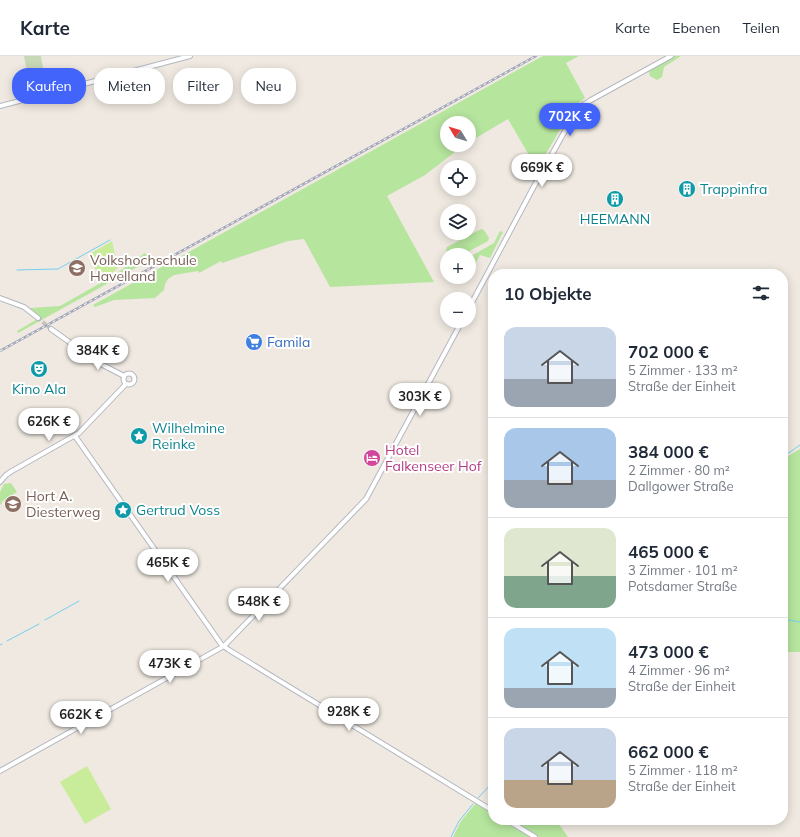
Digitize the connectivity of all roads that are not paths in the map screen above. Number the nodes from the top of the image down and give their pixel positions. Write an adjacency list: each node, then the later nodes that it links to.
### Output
1 (190, 56): 3 (street)
2 (670, 56): 4 (street)
3 (0, 106)
4 (490, 269)
5 (488, 272): 6 (street)
6 (476, 295)
7 (0, 298): 8 (street)
8 (38, 318)
9 (458, 328): 15 (street)
10 (51, 329): 11 (street)
11 (124, 376): 12 (street); 12 (street)
12 (126, 384): 13 (street)
13 (75, 436): 14 (street); 15 (street)
14 (0, 482)
15 (224, 646): 16 (street); 17 (street)
16 (0, 770)
17 (488, 808)
18 (515, 825): 19 (street)
19 (535, 837)

